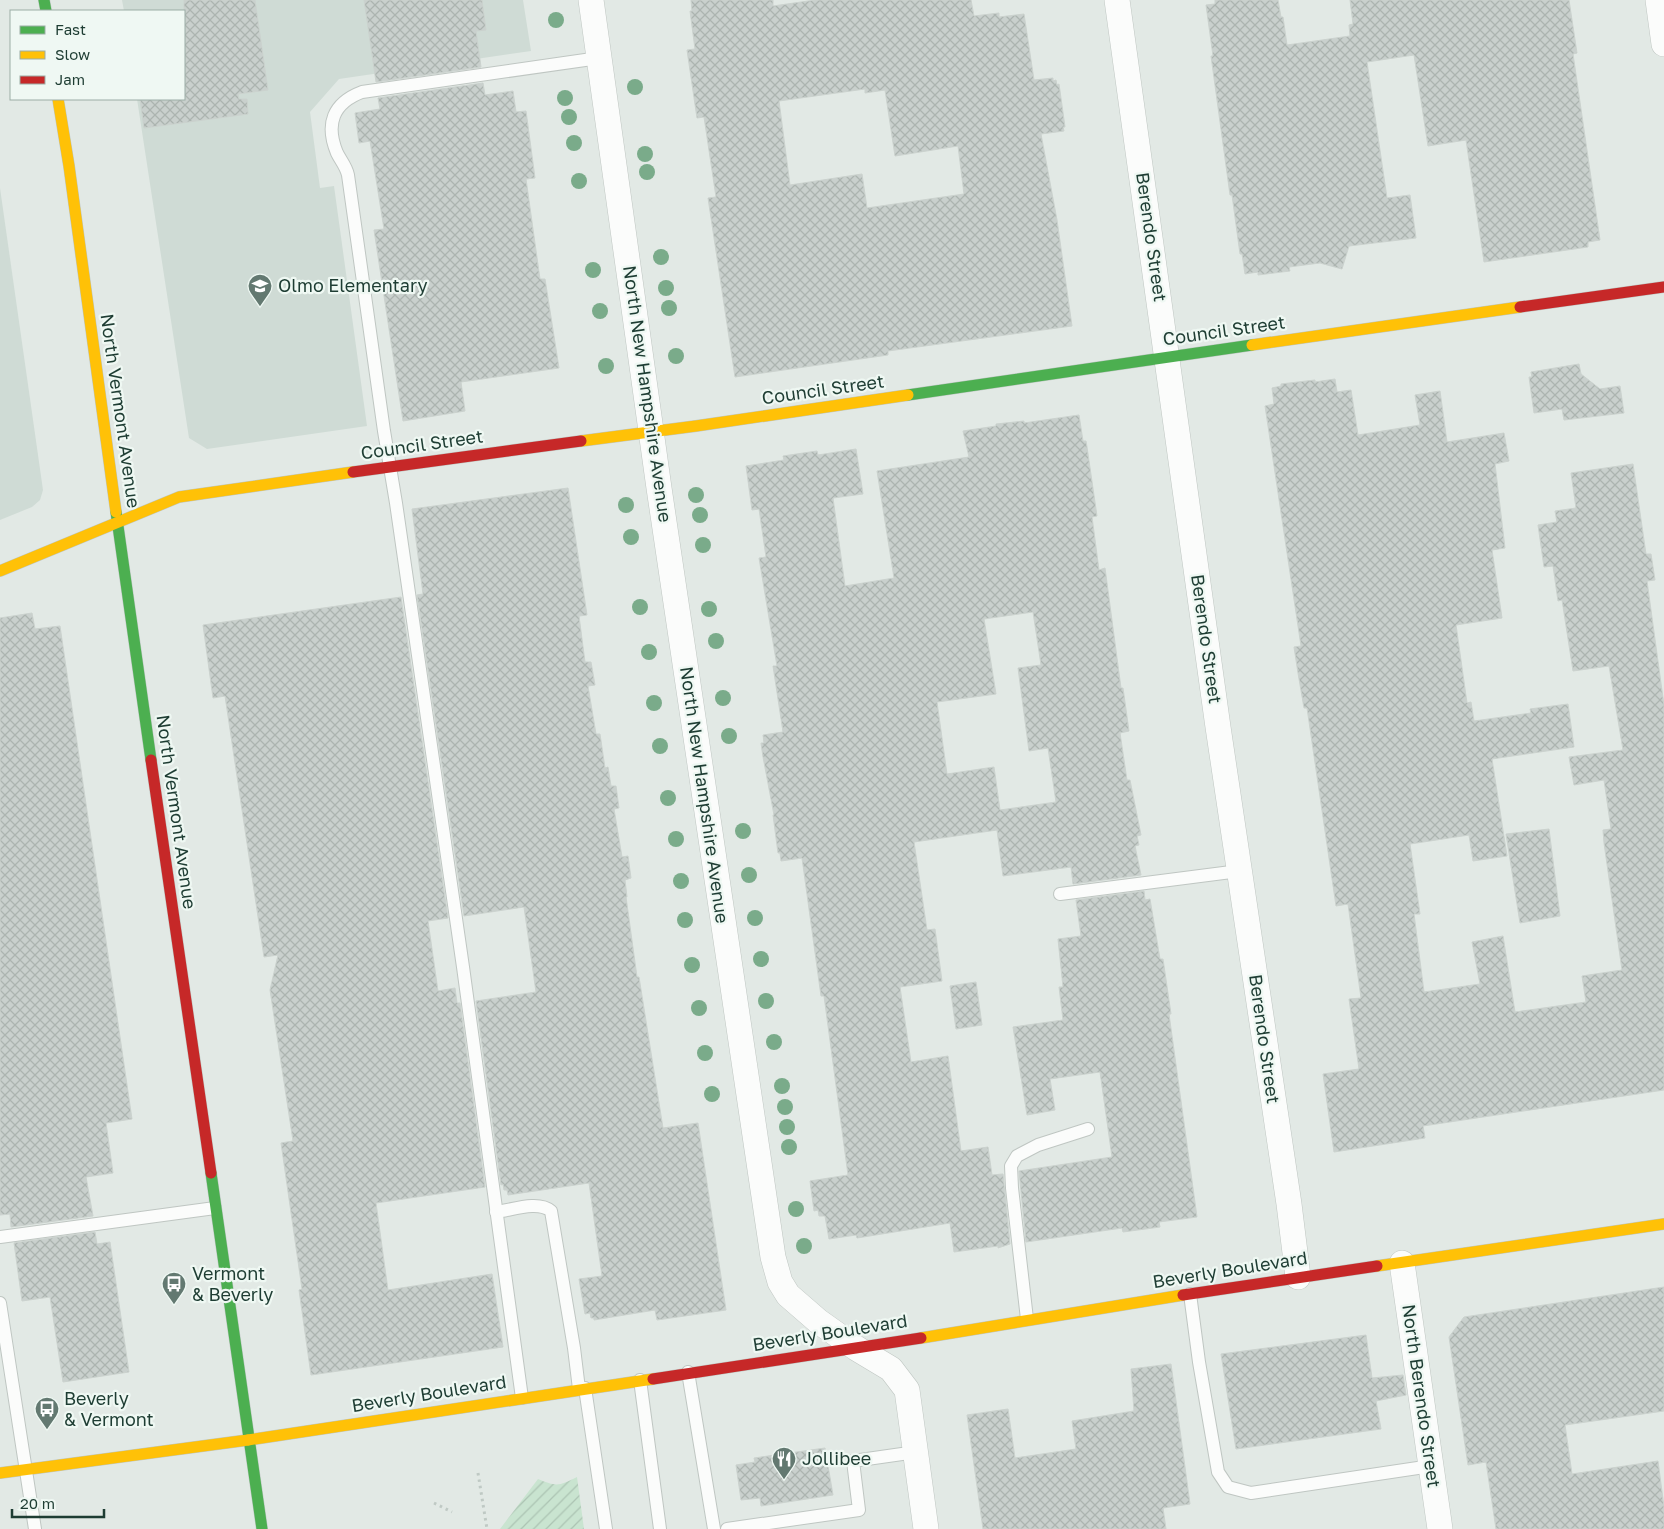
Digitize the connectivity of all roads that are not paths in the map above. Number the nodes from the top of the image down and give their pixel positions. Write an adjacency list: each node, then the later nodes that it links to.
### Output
1 (592, 0): 5 (street, North New Hampshire Avenue)
2 (1117, 0): 8 (street, Berendo Street)
3 (1658, 0): 4 (street)
4 (1664, 44)
5 (599, 58): 9 (street, North New Hampshire Avenue); 10 (lane)
6 (58, 100): 11 (main road, North Vermont Avenue)
7 (1664, 287): 8 (main road, Council Street)
8 (1168, 357): 9 (main road, Council Street); 13 (street, Berendo Street)
9 (652, 432): 10 (main road, Council Street); 25 (street, North New Hampshire Avenue)
10 (390, 467): 11 (main road, Council Street); 17 (lane)
11 (117, 523): 12 (main road, Council Street); 16 (main road, North Vermont Avenue)
12 (0, 571)
13 (1239, 871): 14 (lane); 21 (street, Berendo Street)
14 (1060, 894)
15 (1088, 1129): 24 (lane)
16 (215, 1208): 19 (lane); 31 (main road, North Vermont Avenue)
17 (496, 1212): 29 (lane); 30 (lane)
18 (1664, 1224): 20 (main road, Beverly Boulevard)
19 (0, 1237)
20 (1402, 1263): 21 (main road, Beverly Boulevard); 33 (street, North Berendo Street)
21 (1298, 1277): 22 (main road, Beverly Boulevard)
22 (1190, 1294): 24 (main road, Beverly Boulevard); 33 (lane)
23 (0, 1303): 26 (lane)
24 (1027, 1320): 25 (main road, Beverly Boulevard)
25 (856, 1348): 27 (main road, Beverly Boulevard); 32 (street, North New Hampshire Avenue)
26 (4, 1354): 34 (lane)
27 (688, 1372): 28 (main road, Beverly Boulevard); 40 (lane)
28 (640, 1380): 29 (main road, Beverly Boulevard); 39 (lane)
29 (582, 1389): 30 (main road, Beverly Boulevard); 38 (lane)
30 (522, 1398): 31 (main road, Beverly Boulevard)
31 (248, 1440): 34 (main road, Beverly Boulevard); 37 (main road, North Vermont Avenue)
32 (916, 1452): 41 (lane); 42 (street, North New Hampshire Avenue)
33 (1431, 1466): 43 (street, North Berendo Street)
34 (25, 1470): 35 (main road, Beverly Boulevard); 36 (lane)
35 (0, 1473)
36 (35, 1529)
37 (262, 1529)
38 (606, 1529)
39 (660, 1529)
40 (714, 1529)
41 (727, 1529)
42 (926, 1529)
43 (1440, 1529)

